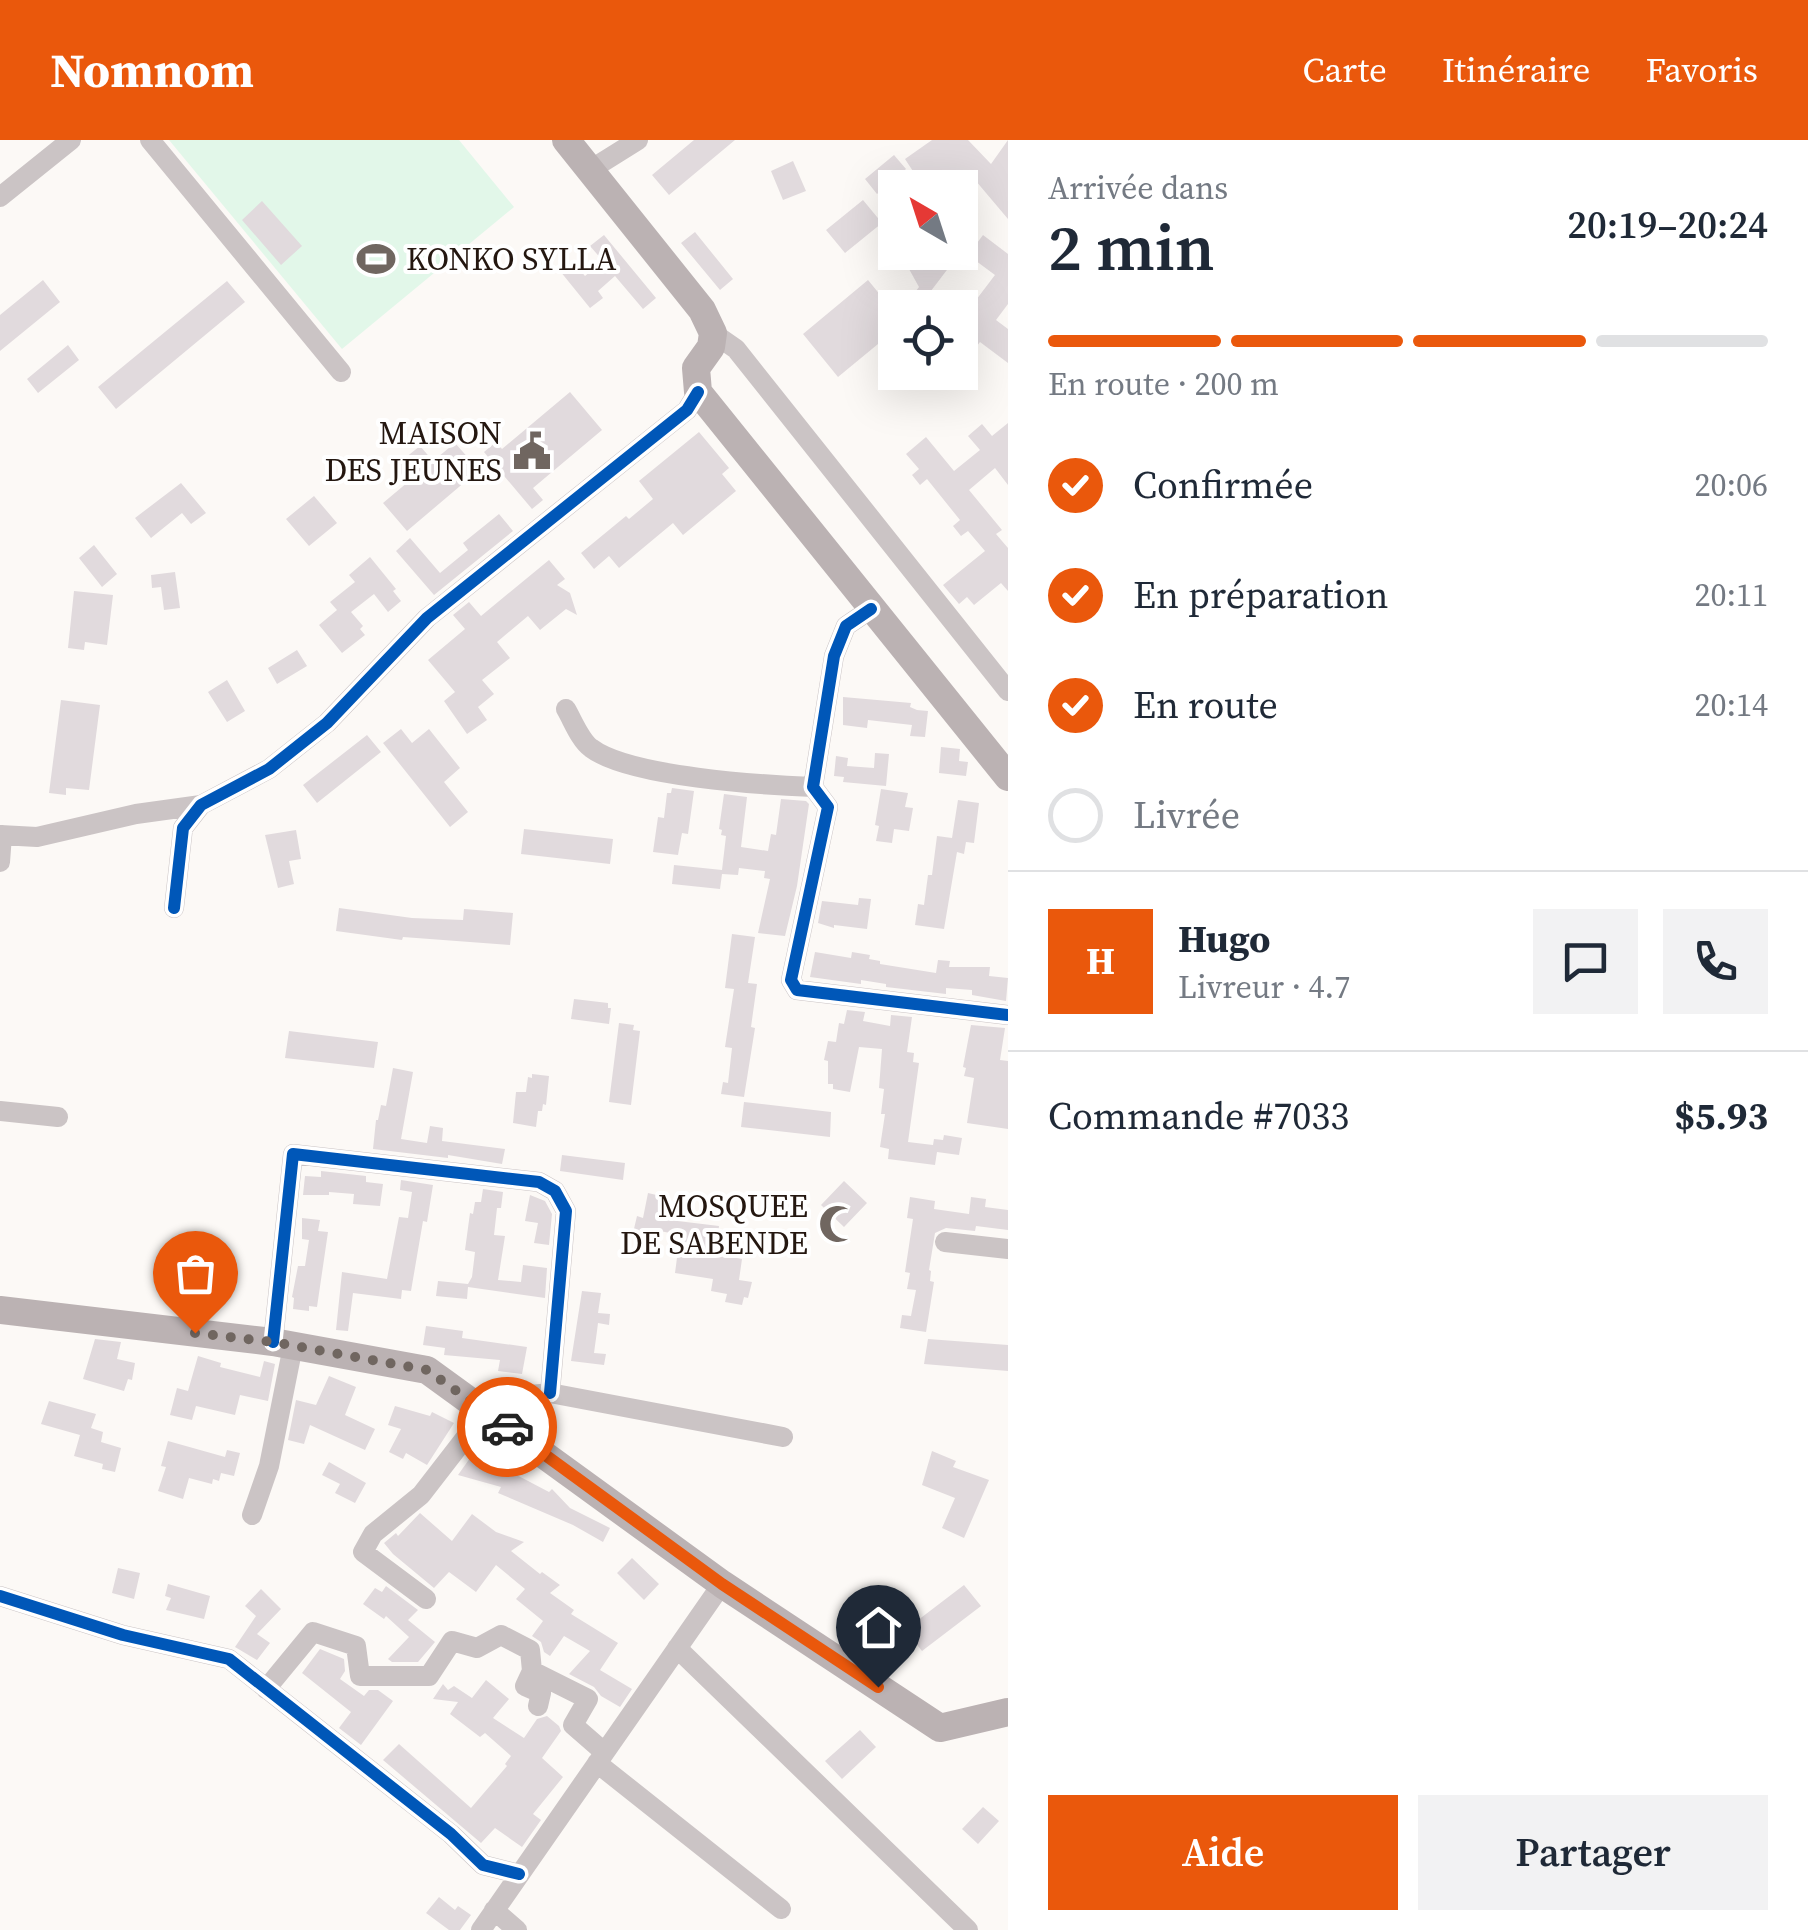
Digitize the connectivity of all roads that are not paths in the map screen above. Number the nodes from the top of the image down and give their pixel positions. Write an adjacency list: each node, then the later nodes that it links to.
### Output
1 (71, 140): 6 (street)
2 (150, 140): 8 (street)
3 (566, 140): 5 (main road)
4 (638, 140): 5 (street)
5 (590, 170): 7 (main road)
6 (0, 197)
7 (713, 332): 9 (main road); 11 (street)
8 (341, 372)
9 (698, 392): 10 (main road); 15 (street)
10 (871, 609): 13 (main road); 14 (street)
11 (1008, 692)
12 (566, 709): 14 (street)
13 (1008, 777)
14 (813, 787): 19 (street)
15 (201, 805): 16 (street); 18 (street)
16 (1, 835): 17 (street)
17 (0, 862)
18 (174, 908)
19 (1008, 1015)
20 (0, 1111): 21 (street)
21 (58, 1117)
22 (946, 1242): 23 (street)
23 (1008, 1248)
24 (0, 1310): 25 (main road)
25 (283, 1344): 26 (street); 27 (main road); 29 (street)
26 (550, 1393): 27 (street); 28 (street)
27 (479, 1406): 30 (main road); 32 (street)
28 (783, 1437)
29 (252, 1514)
30 (722, 1584): 33 (street); 37 (main road)
31 (0, 1596): 35 (street)
32 (426, 1599)
33 (677, 1648): 38 (street); 44 (street)
34 (532, 1671): 35 (street); 36 (street); 38 (street)
35 (266, 1689): 39 (street)
36 (538, 1706)
37 (1008, 1712)
38 (601, 1757): 39 (street); 40 (street)
39 (519, 1874): 41 (street)
40 (781, 1909)
41 (494, 1910): 42 (street); 43 (street)
42 (480, 1930)
43 (516, 1930)
44 (968, 1930)

